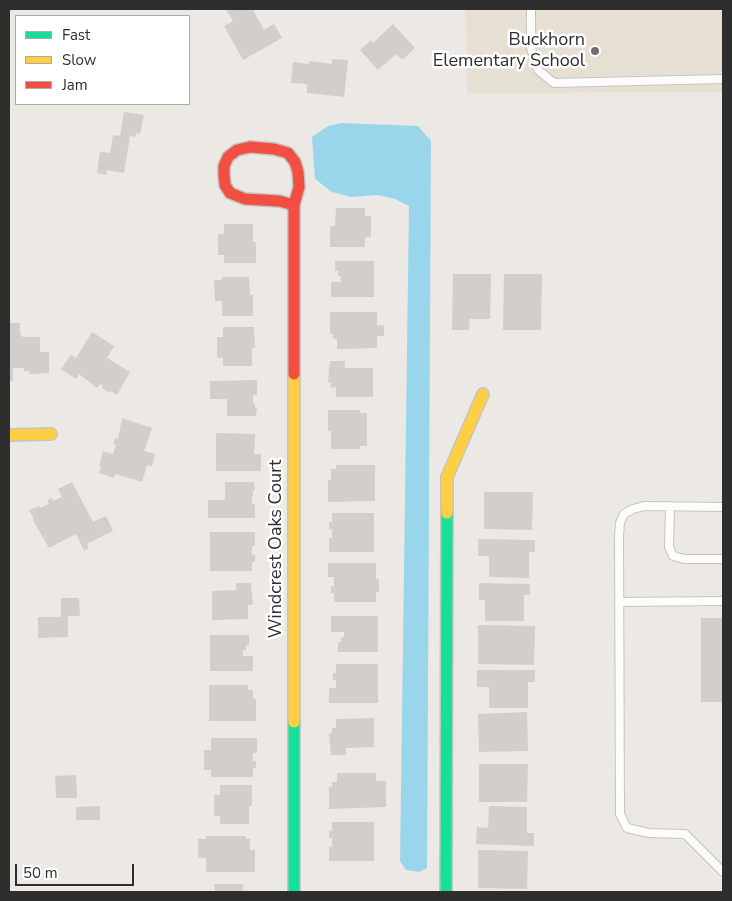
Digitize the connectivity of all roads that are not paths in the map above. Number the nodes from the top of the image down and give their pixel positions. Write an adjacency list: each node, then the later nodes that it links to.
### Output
1 (530, 9): 2 (lane)
2 (723, 79)
3 (294, 205): 3 (street, Windcrest Oaks Court); 13 (street, Windcrest Oaks Court)
4 (483, 394): 14 (street)
5 (51, 434): 6 (street)
6 (9, 435)
7 (670, 506): 8 (lane); 9 (lane); 11 (lane)
8 (723, 507)
9 (723, 559)
10 (723, 601): 11 (lane)
11 (619, 602): 12 (lane)
12 (723, 872)
13 (294, 892)
14 (446, 892)

